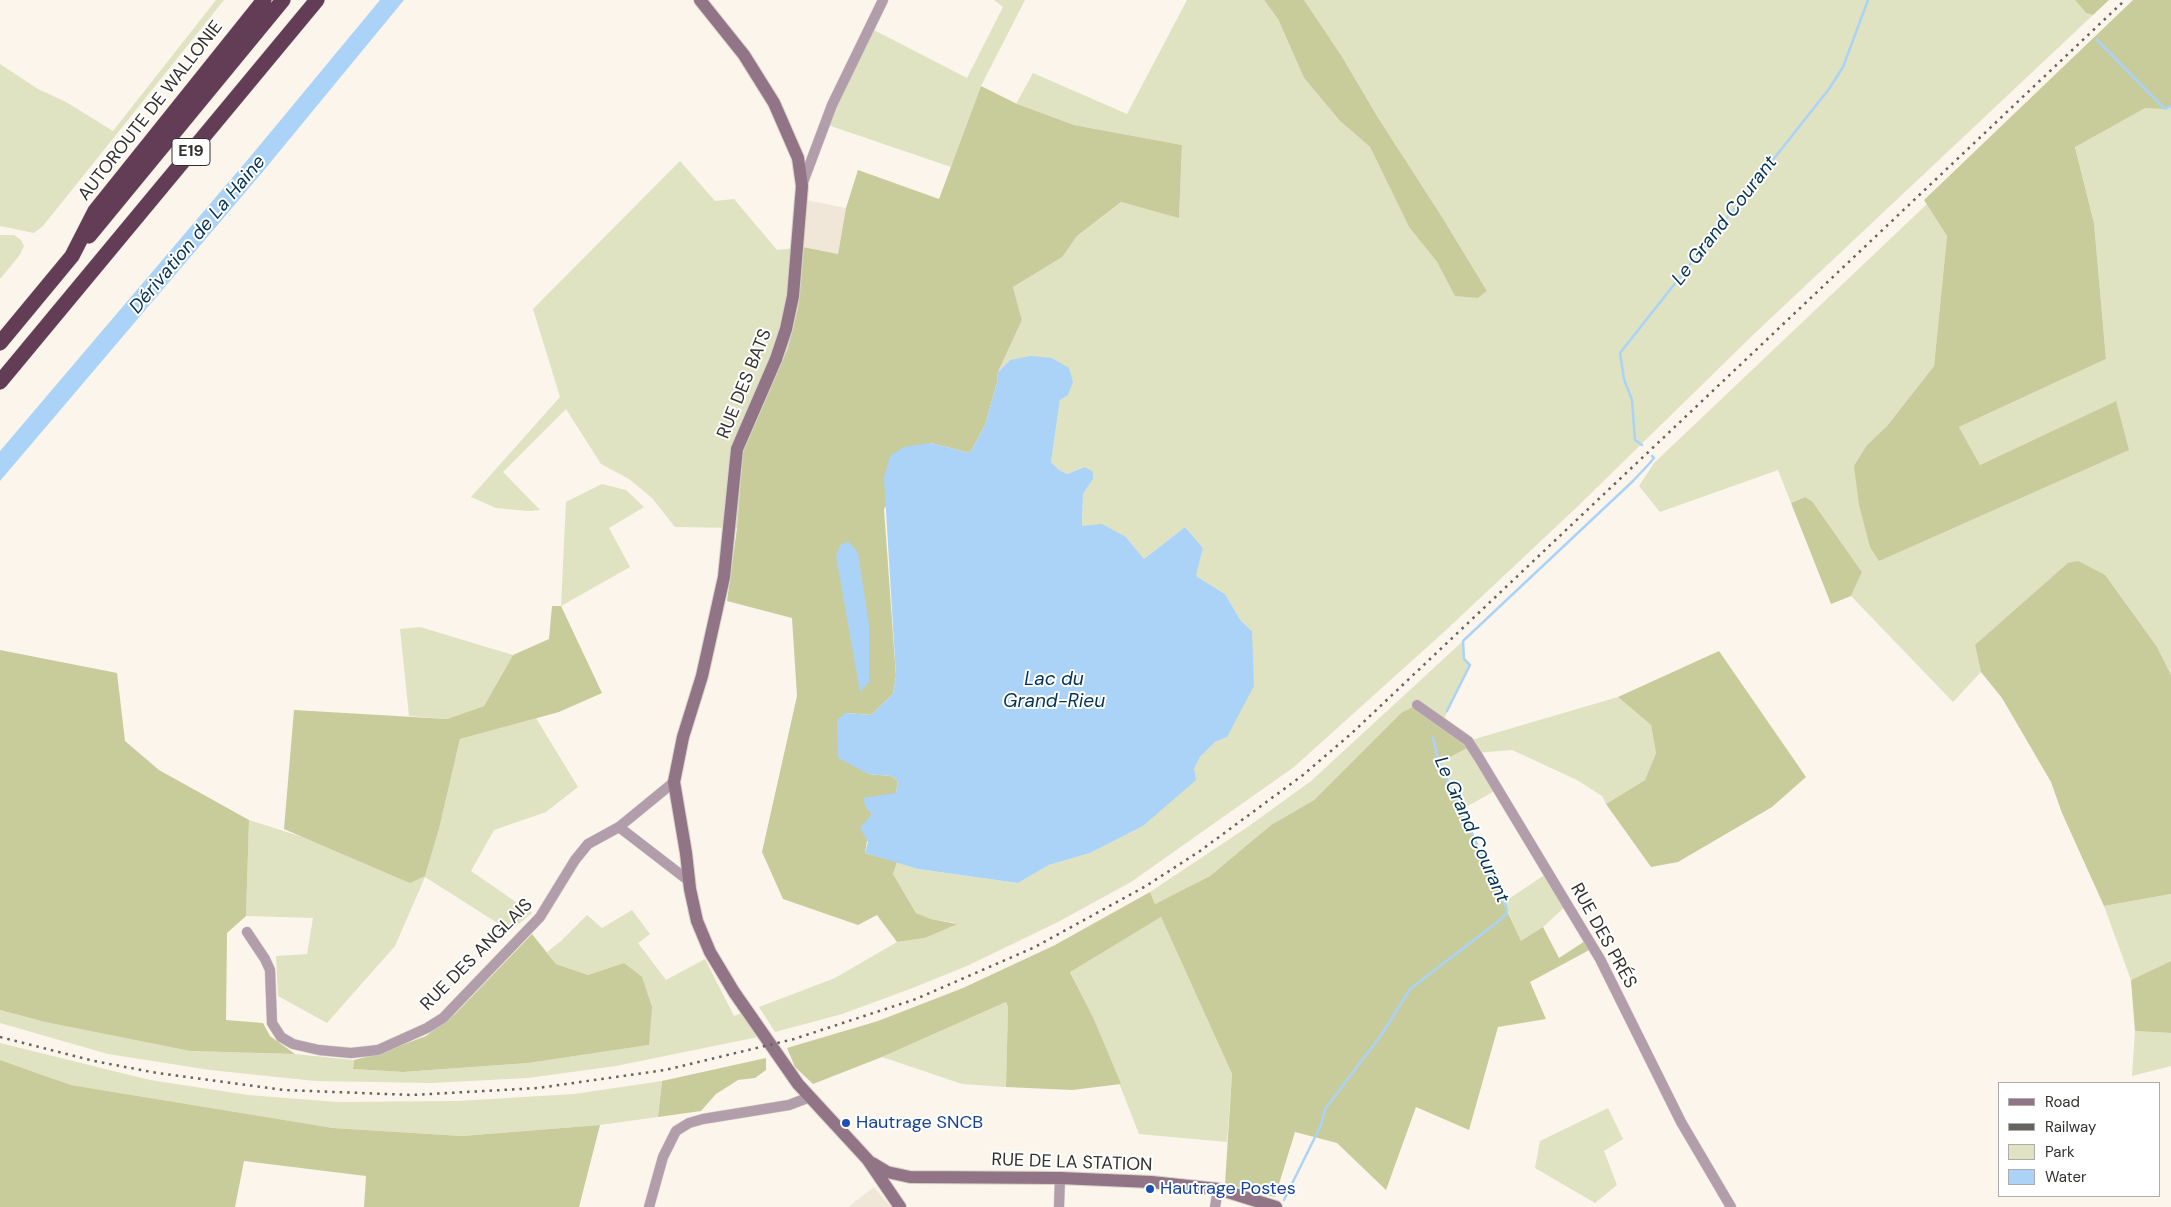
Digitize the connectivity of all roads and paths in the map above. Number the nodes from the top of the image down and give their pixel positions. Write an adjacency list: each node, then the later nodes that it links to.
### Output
1 (264, 0): 7 (highway, AUTOROUTE DE WALLONIE)
2 (283, 0): 7 (highway, E19)
3 (316, 0): 9 (highway, E19)
4 (700, 0): 6 (street)
5 (884, 0): 6 (street, RUE DES BATS)
6 (802, 186): 11 (street, RUE DES BATS)
7 (72, 256): 8 (highway, AUTOROUTE DE WALLONIE / E19)
8 (0, 344)
9 (0, 382)
10 (1417, 706): 24 (street, RUE DES PRÉS)
11 (674, 782): 12 (street, RUE DES ANGLAIS); 13 (street, RUE DES BATS)
12 (619, 827): 13 (street); 14 (street, RUE DES ANGLAIS)
13 (689, 881): 15 (street, RUE DES BATS)
14 (247, 932)
15 (810, 1097): 16 (street, RUE DES BATS); 19 (street)
16 (868, 1160): 17 (street, RUE DE LA STATION); 20 (street)
17 (1060, 1178): 18 (street, RUE DE LA STATION); 21 (street)
18 (1218, 1189): 22 (street); 23 (street, RUE DE LA STATION)
19 (649, 1207)
20 (900, 1207)
21 (1059, 1207)
22 (1215, 1207)
23 (1276, 1207)
24 (1731, 1207)

